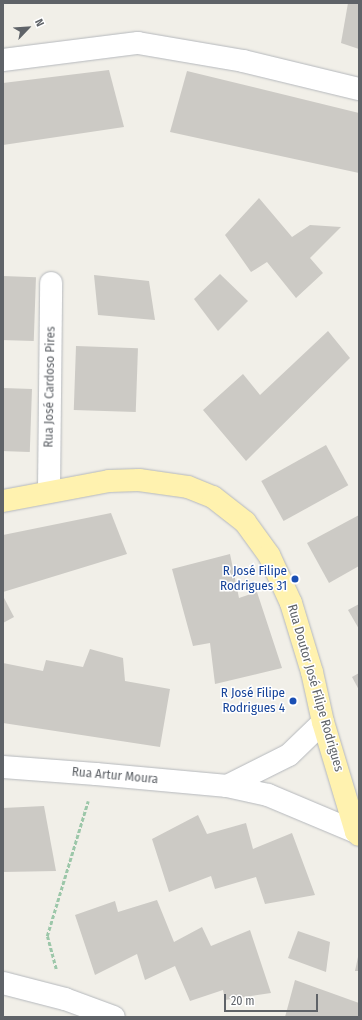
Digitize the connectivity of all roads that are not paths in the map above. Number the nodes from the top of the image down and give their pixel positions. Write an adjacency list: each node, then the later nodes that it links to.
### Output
1 (3, 60): 2 (street)
2 (359, 89)
3 (51, 284): 4 (street, Rua José Cardoso Pires)
4 (49, 491): 5 (main road, Rua Doutor José Filipe Rodrigues); 6 (main road, Rua Doutor José Filipe Rodrigues)
5 (3, 501)
6 (323, 722): 8 (street); 9 (main road, Rua Doutor José Filipe Rodrigues)
7 (3, 767): 8 (street, Rua Artur Moura)
8 (228, 786): 9 (street, Rua Artur Moura)
9 (358, 833)
10 (3, 983): 11 (street)
11 (114, 1017)

